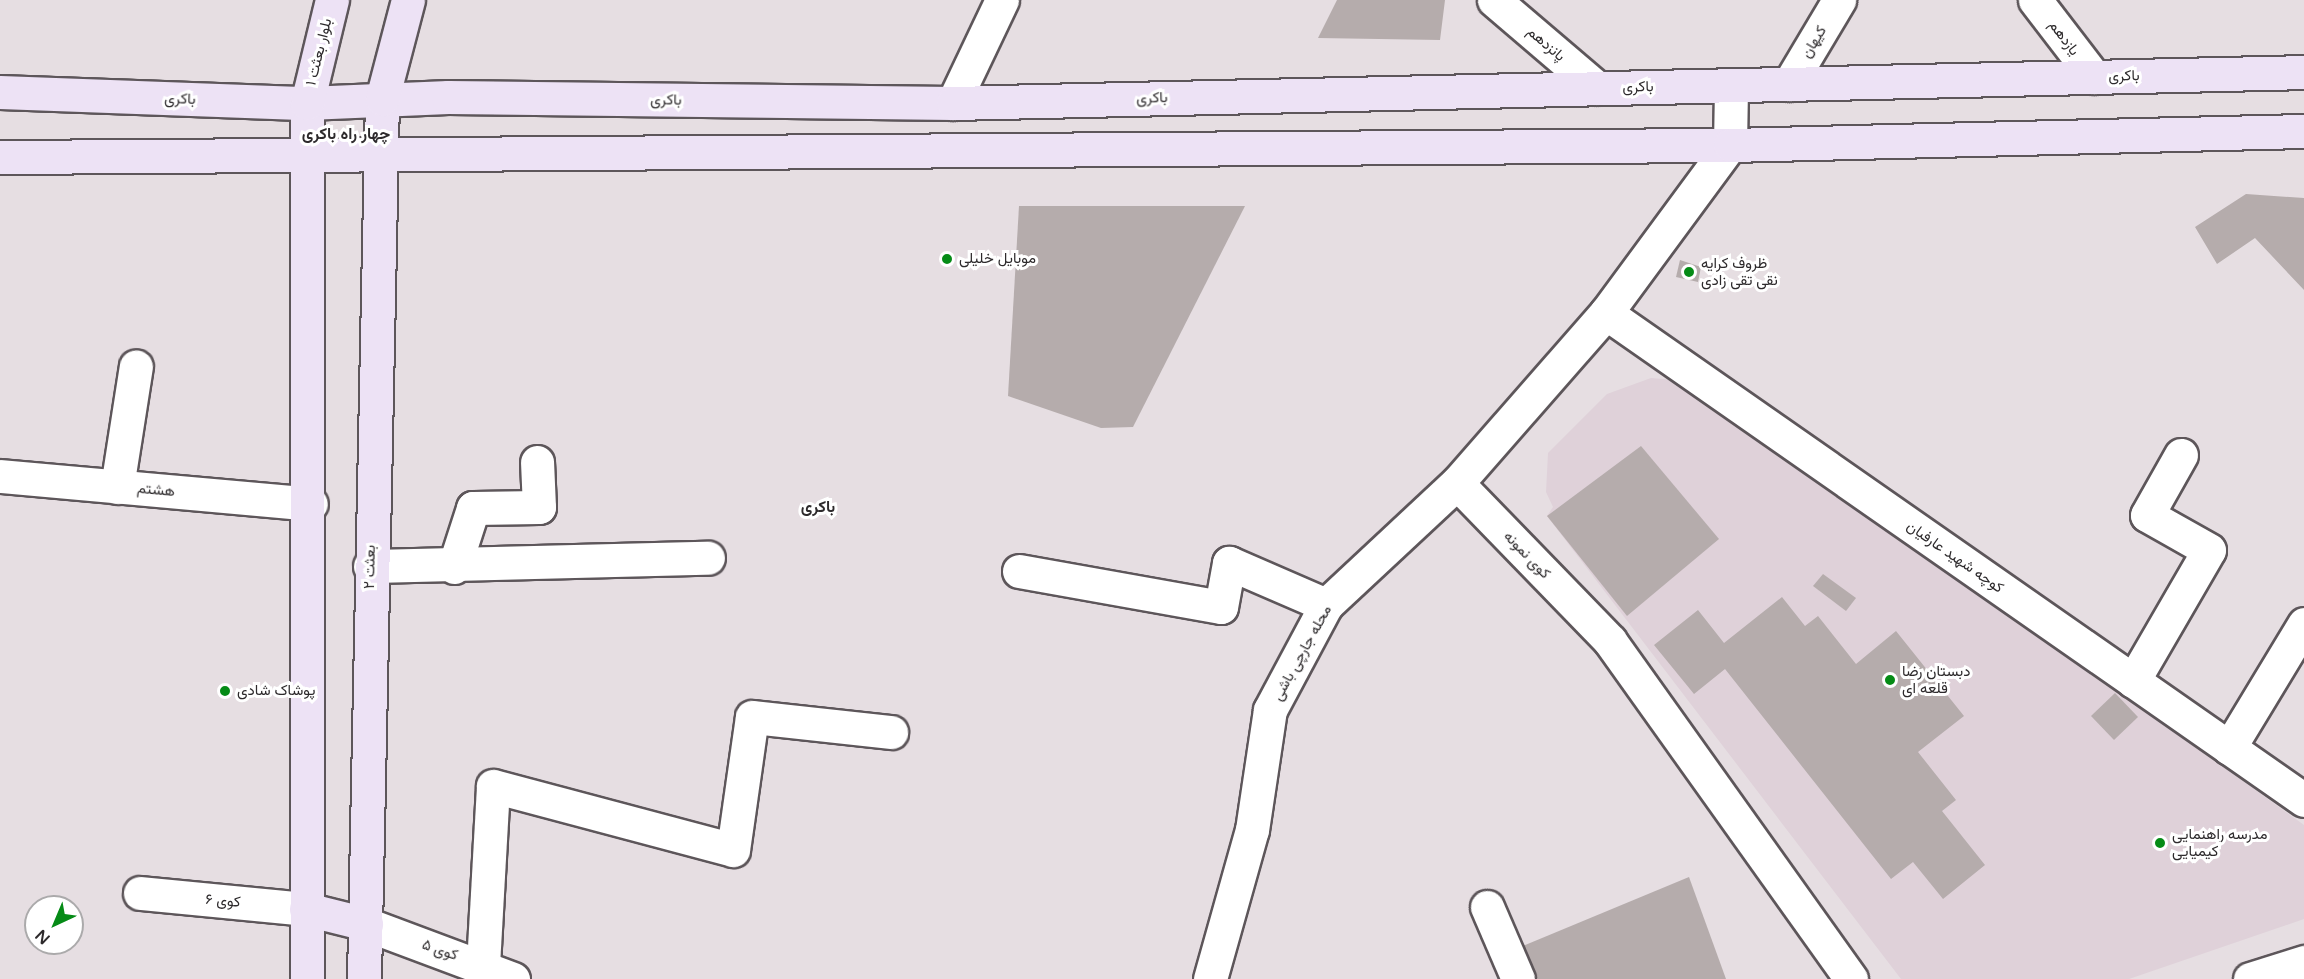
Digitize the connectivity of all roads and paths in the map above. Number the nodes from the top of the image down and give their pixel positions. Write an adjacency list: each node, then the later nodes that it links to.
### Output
1 (332, 0): 14 (main road, بلوار بعثت ۱)
2 (408, 0): 13 (main road)
3 (1002, 0): 15 (street)
4 (1494, 0): 11 (street, پانزدهم)
5 (1839, 0): 9 (street, کیهان)
6 (2035, 0): 8 (street, یازدهم)
7 (2304, 72): 8 (main road, باکری)
8 (2094, 77): 9 (main road, باکری)
9 (1789, 84): 10 (main road, باکری)
10 (1731, 85): 11 (main road, باکری); 17 (street)
11 (1597, 88): 15 (main road, باکری)
12 (0, 92): 14 (main road, باکری)
13 (382, 99): 14 (main road, باکری); 15 (main road, باکری); 18 (main road, بعثت ۲)
14 (307, 103): 20 (main road, بلوار بعثت ۱)
15 (953, 103)
16 (2304, 131): 17 (main road)
17 (1730, 145): 18 (main road); 21 (street)
18 (381, 154): 20 (main road); 30 (main road, بعثت ۲)
19 (0, 157): 20 (main road)
20 (308, 158): 28 (main road)
21 (1606, 313): 26 (street); 35 (street, کوچه شهید عارفیان)
22 (136, 366): 27 (street)
23 (2181, 455): 35 (street)
24 (537, 462): 31 (street)
25 (0, 476): 27 (street, هشتم)
26 (1457, 483): 33 (street, محله جارچی باشی); 50 (street, کوی نمونه)
27 (117, 487): 28 (street, هشتم)
28 (311, 504): 41 (main road)
29 (708, 558): 31 (street)
30 (370, 566): 31 (street); 42 (main road, بعثت ۲)
31 (454, 567)
32 (1019, 571): 33 (street)
33 (1326, 605): 48 (street, محله جارچی باشی)
34 (2304, 624): 37 (street)
35 (2133, 681): 37 (street, کوچه شهید عارفیان)
36 (891, 732): 44 (street)
37 (2229, 748): 38 (street, کوچه شهید عارفیان)
38 (2304, 800)
39 (140, 893): 41 (street, کوی ۶)
40 (1486, 907): 49 (street)
41 (306, 909): 42 (main road); 45 (main road)
42 (366, 924): 44 (street, کوی ۵); 46 (main road, بعثت ۲)
43 (2304, 962): 51 (street)
44 (483, 965): 47 (street, کوی ۵)
45 (308, 979)
46 (364, 979)
47 (513, 979)
48 (1210, 979)
49 (1518, 979)
50 (1851, 979)
51 (2250, 979)

